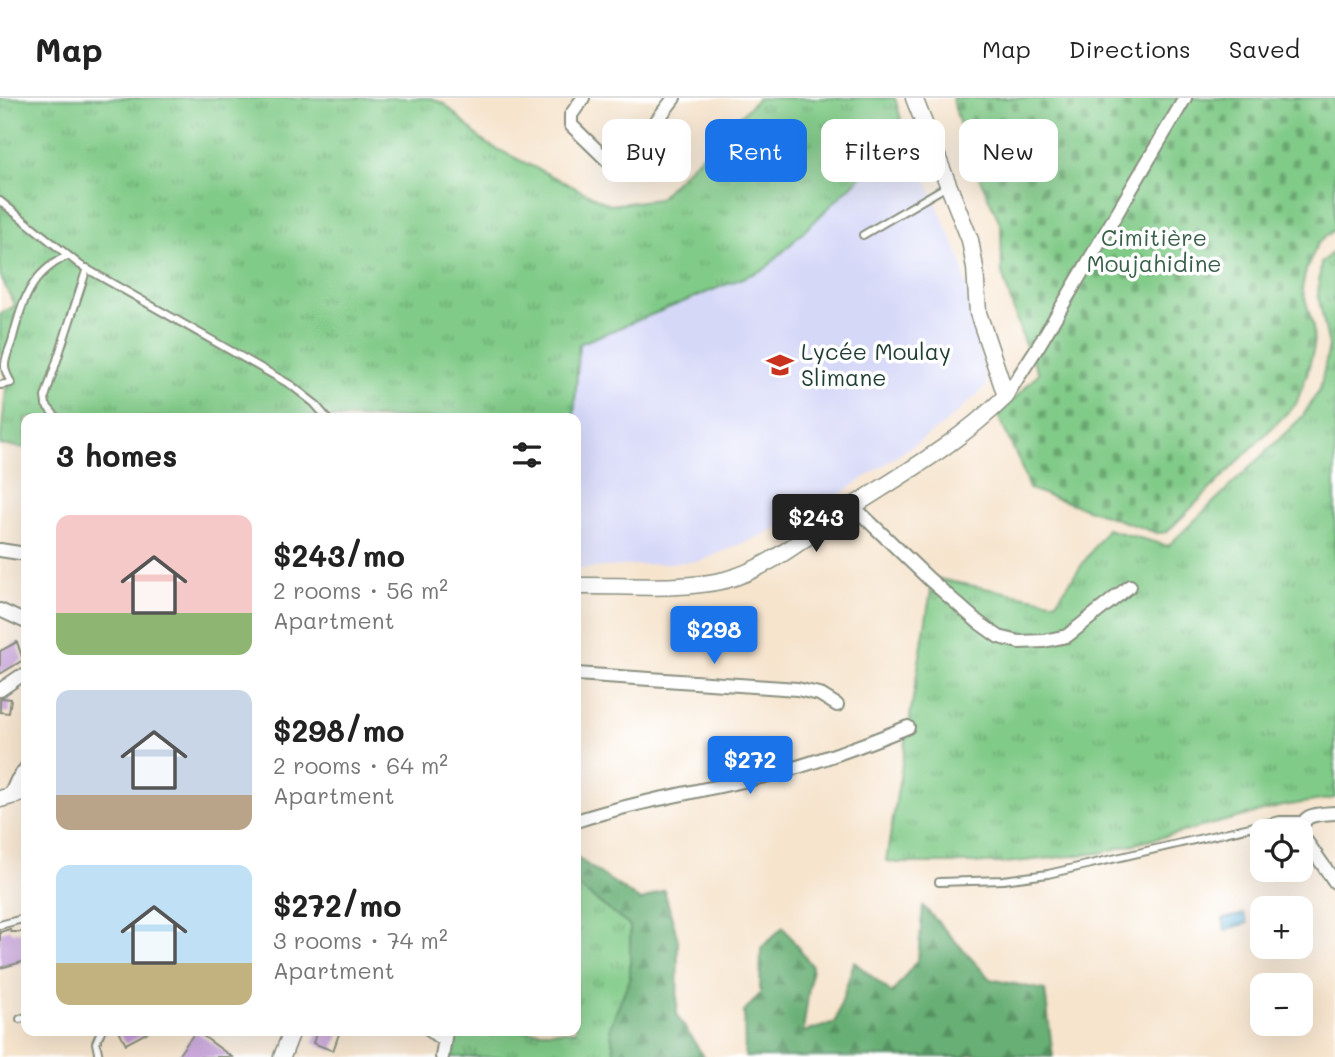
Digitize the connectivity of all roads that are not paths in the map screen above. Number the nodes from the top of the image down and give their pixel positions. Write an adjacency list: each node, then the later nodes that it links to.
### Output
1 (583, 98): 2 (street)
2 (674, 98)
3 (914, 98): 5 (street)
4 (1185, 98): 11 (street)
5 (947, 186): 7 (lane); 11 (street)
6 (0, 201): 8 (lane)
7 (863, 235)
8 (67, 256): 9 (lane); 10 (lane)
9 (87, 268): 12 (lane); 13 (lane)
10 (0, 385)
11 (1006, 396): 14 (street)
12 (53, 413)
13 (323, 413)
14 (853, 506): 17 (street); 18 (street)
15 (0, 550): 16 (street)
16 (21, 553)
17 (581, 586)
18 (1130, 586)
19 (0, 610): 20 (street)
20 (21, 620)
21 (581, 674): 24 (street)
22 (21, 677): 23 (street)
23 (0, 690)
24 (837, 705)
25 (908, 727): 30 (street)
26 (21, 775): 27 (street)
27 (12, 796)
28 (1335, 814): 29 (street)
29 (1307, 819)
30 (581, 820)
31 (1250, 827): 33 (lane)
32 (1313, 851): 34 (street)
33 (939, 882)
34 (1335, 882)
35 (21, 919): 36 (lane)
36 (0, 925)
37 (99, 1036): 40 (lane)
38 (290, 1036): 41 (street)
39 (445, 1036): 42 (street)
40 (99, 1057)
41 (282, 1057)
42 (442, 1057)

